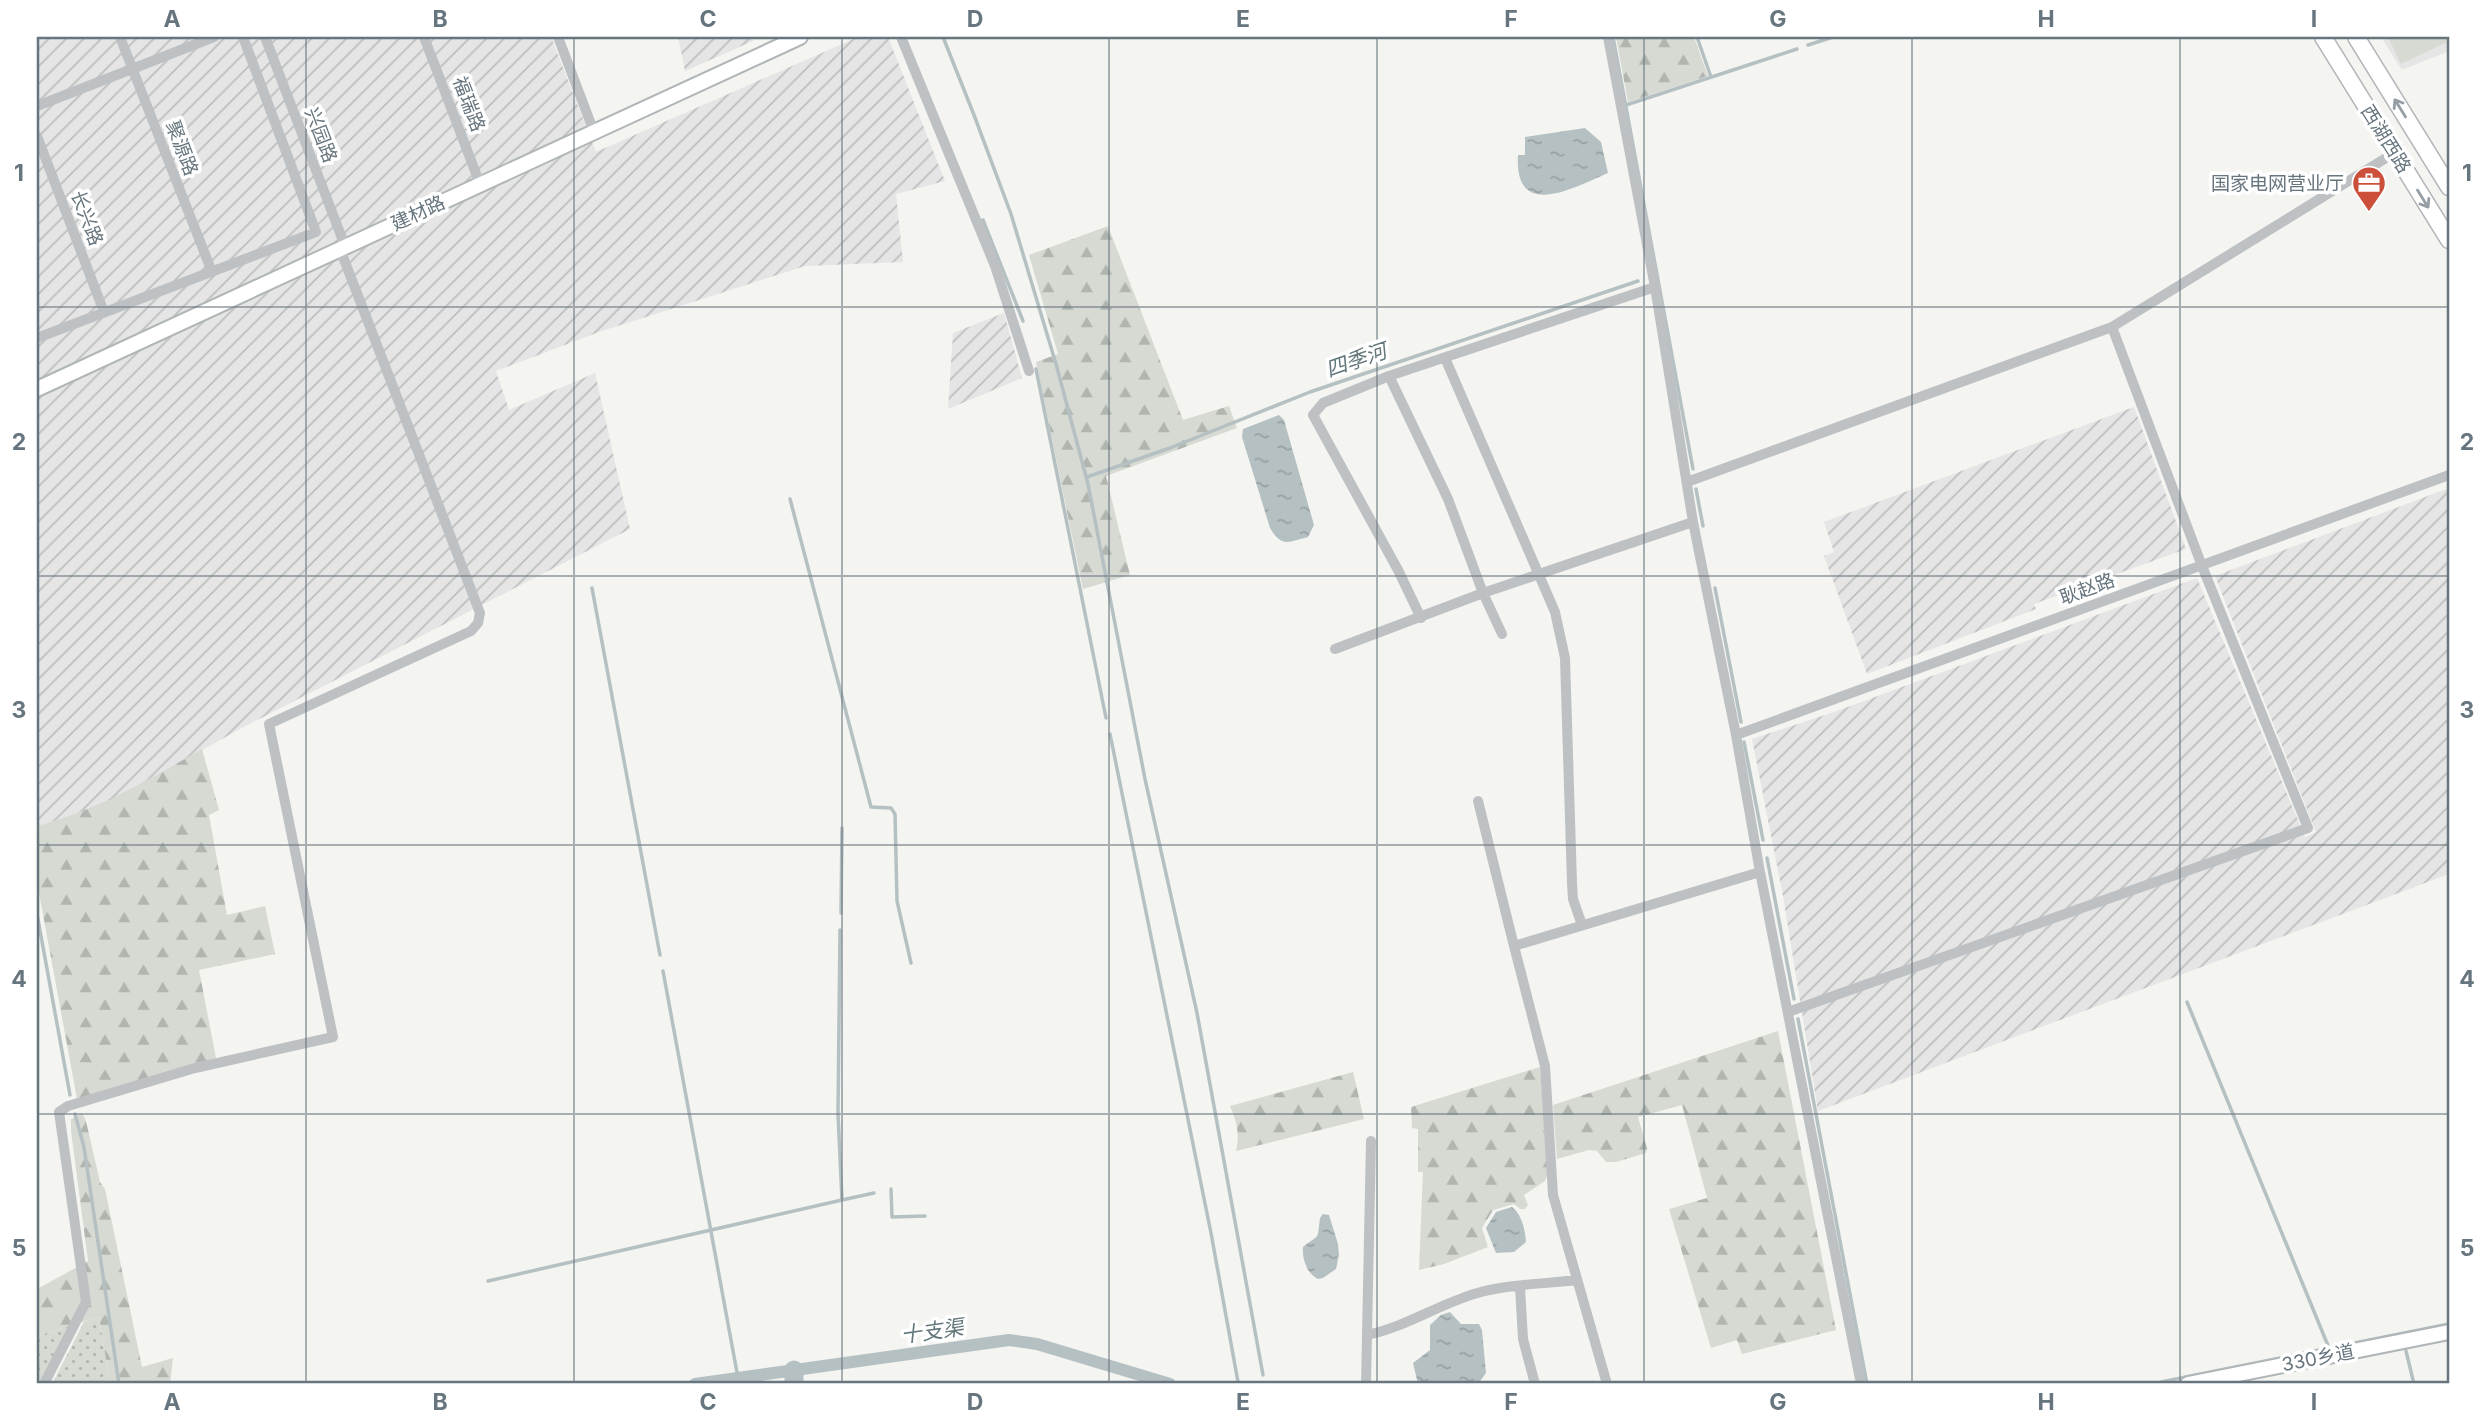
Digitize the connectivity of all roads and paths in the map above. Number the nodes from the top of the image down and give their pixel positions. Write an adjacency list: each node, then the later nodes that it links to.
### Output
1 (120, 37): 12 (street, 聚源路)
2 (214, 37): 12 (street)
3 (243, 37): 21 (street)
4 (265, 37): 20 (street, 兴园路)
5 (424, 37): 17 (street, 福瑞路)
6 (558, 37): 14 (street)
7 (800, 37): 14 (street, 建材路)
8 (901, 37): 27 (street)
9 (1608, 37): 22 (street)
10 (2323, 37): 16 (main road, 西湖西路)
11 (2356, 37): 18 (main road, 西湖西路, one-way to 11)
12 (132, 68): 13 (street); 21 (street, 聚源路)
13 (37, 106)
14 (594, 132): 17 (street, 建材路)
15 (37, 136): 23 (street, 长兴路)
16 (2394, 153): 19 (main road, 西湖西路, one-way to 19); 24 (street)
17 (480, 184): 20 (street, 建材路)
18 (2449, 187)
19 (2449, 240)
20 (342, 248): 29 (street, 建材路); 50 (street, 兴园路)
21 (212, 272): 23 (street)
22 (1655, 287): 26 (street); 31 (street)
23 (104, 312): 25 (street)
24 (2112, 327): 31 (street); 33 (street)
25 (37, 338)
26 (1445, 358): 28 (street); 34 (street)
27 (1029, 371)
28 (1389, 376): 35 (street); 36 (street)
29 (37, 388)
30 (2449, 475): 33 (street, 耿赵路)
31 (1687, 482): 32 (street)
32 (1693, 522): 34 (street); 39 (street)
33 (2202, 566): 39 (street, 耿赵路); 44 (street)
34 (1538, 575): 35 (street); 42 (street)
35 (1483, 593): 36 (street); 37 (street)
36 (1421, 618): 38 (street)
37 (1502, 634)
38 (1335, 649)
39 (1737, 734): 41 (street)
40 (1478, 801): 43 (street)
41 (1760, 872): 42 (street); 44 (street)
42 (1581, 925): 43 (street)
43 (1514, 946): 46 (street)
44 (1788, 1012): 54 (street)
45 (1371, 1141): 49 (street)
46 (1577, 1280): 47 (street); 53 (street)
47 (1520, 1287): 49 (street); 52 (street)
48 (2449, 1332): 55 (street, 330乡道)
49 (1367, 1335): 51 (street)
50 (44, 1384)
51 (1366, 1384)
52 (1535, 1384)
53 (1607, 1384)
54 (1861, 1384)
55 (2188, 1384)

